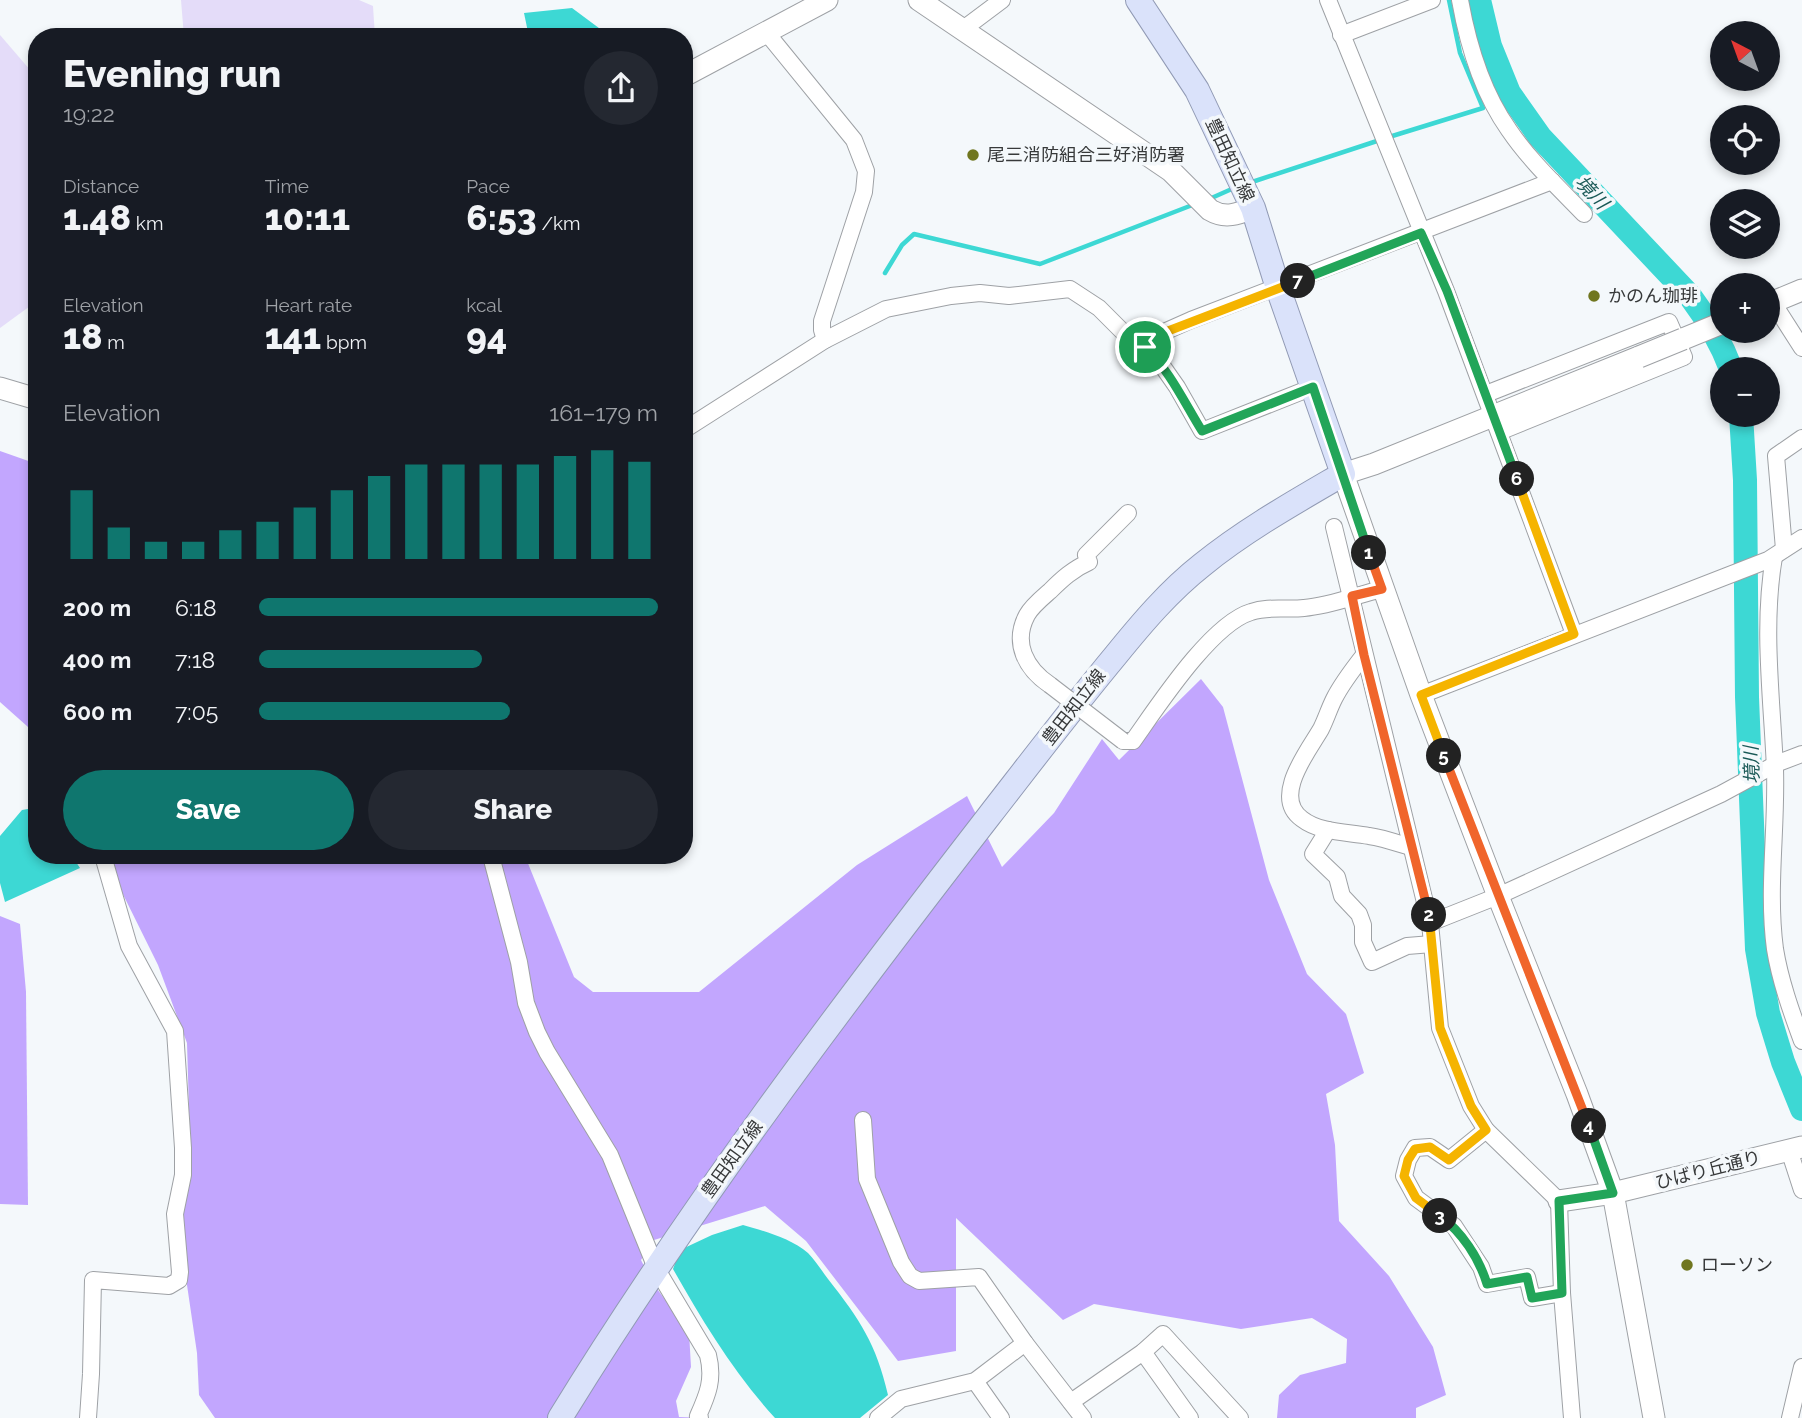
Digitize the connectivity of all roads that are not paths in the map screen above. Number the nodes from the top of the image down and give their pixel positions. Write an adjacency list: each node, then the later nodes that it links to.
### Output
1 (827, 0): 9 (street)
2 (919, 0): 8 (street)
3 (1002, 0): 8 (street)
4 (1138, 0): 13 (main road, 豊田知立線)
5 (1328, 0): 10 (street)
6 (1432, 0): 10 (street)
7 (1460, 0): 12 (street)
8 (962, 30): 13 (street)
9 (765, 32): 11 (street); 21 (street)
10 (1341, 35): 15 (street)
11 (693, 71)
12 (1552, 181): 14 (street); 15 (street)
13 (1253, 208): 16 (main road, 豊田知立線)
14 (1584, 214)
15 (1421, 233): 16 (street); 27 (street)
16 (1278, 288): 22 (street); 24 (main road, 豊田知立線)
17 (1802, 289): 18 (street)
18 (1780, 303)
19 (1780, 318): 23 (street)
20 (1710, 328): 27 (street, bridge)
21 (825, 340): 22 (street); 28 (street)
22 (1145, 347): 24 (street)
23 (1802, 348)
24 (1313, 387): 30 (main road, 豊田知立線)
25 (0, 388): 26 (street)
26 (28, 396)
27 (1493, 414): 27 (street); 30 (street); 37 (street)
28 (693, 424)
29 (1802, 438): 34 (street)
30 (1343, 474): 35 (street); 57 (main road, 豊田知立線)
31 (1128, 513): 36 (street, bridge)
32 (1334, 527): 36 (street)
33 (1802, 538): 34 (street)
34 (1775, 555): 37 (street); 41 (street)
35 (1382, 589): 36 (street); 39 (street)
36 (1352, 596): 38 (street)
37 (1574, 634): 39 (street)
38 (1364, 655): 42 (street); 43 (street)
39 (1421, 695): 46 (street)
40 (1802, 754): 41 (street)
41 (1769, 769): 46 (street); 49 (street)
42 (1328, 830): 43 (street); 48 (street)
43 (1410, 847): 47 (street)
44 (105, 864): 64 (street)
45 (493, 864): 57 (street)
46 (1498, 896): 47 (street); 55 (street)
47 (1430, 923): 48 (street)
48 (1432, 944): 52 (street)
49 (1796, 1008): 50 (street)
50 (1802, 1041)
51 (863, 1120): 59 (street)
52 (1486, 1130): 56 (street); 58 (street)
53 (1794, 1149): 54 (street); 55 (street, ひばり丘通り)
54 (1802, 1190)
55 (1613, 1193): 56 (street, ひばり丘通り); 73 (street)
56 (1559, 1201): 58 (street)
57 (656, 1268): 65 (main road, 豊田知立線); 66 (street)
58 (1562, 1293): 72 (street)
59 (1025, 1343): 62 (street); 63 (street)
60 (1143, 1352): 63 (street); 70 (street); 71 (street)
61 (1802, 1367): 74 (street)
62 (975, 1381): 67 (street); 68 (street)
63 (1071, 1402): 69 (street)
64 (88, 1418)
65 (560, 1418)
66 (700, 1418)
67 (878, 1418)
68 (1001, 1418)
69 (1083, 1418)
70 (1190, 1418)
71 (1240, 1418)
72 (1572, 1418)
73 (1654, 1418)
74 (1790, 1418)

